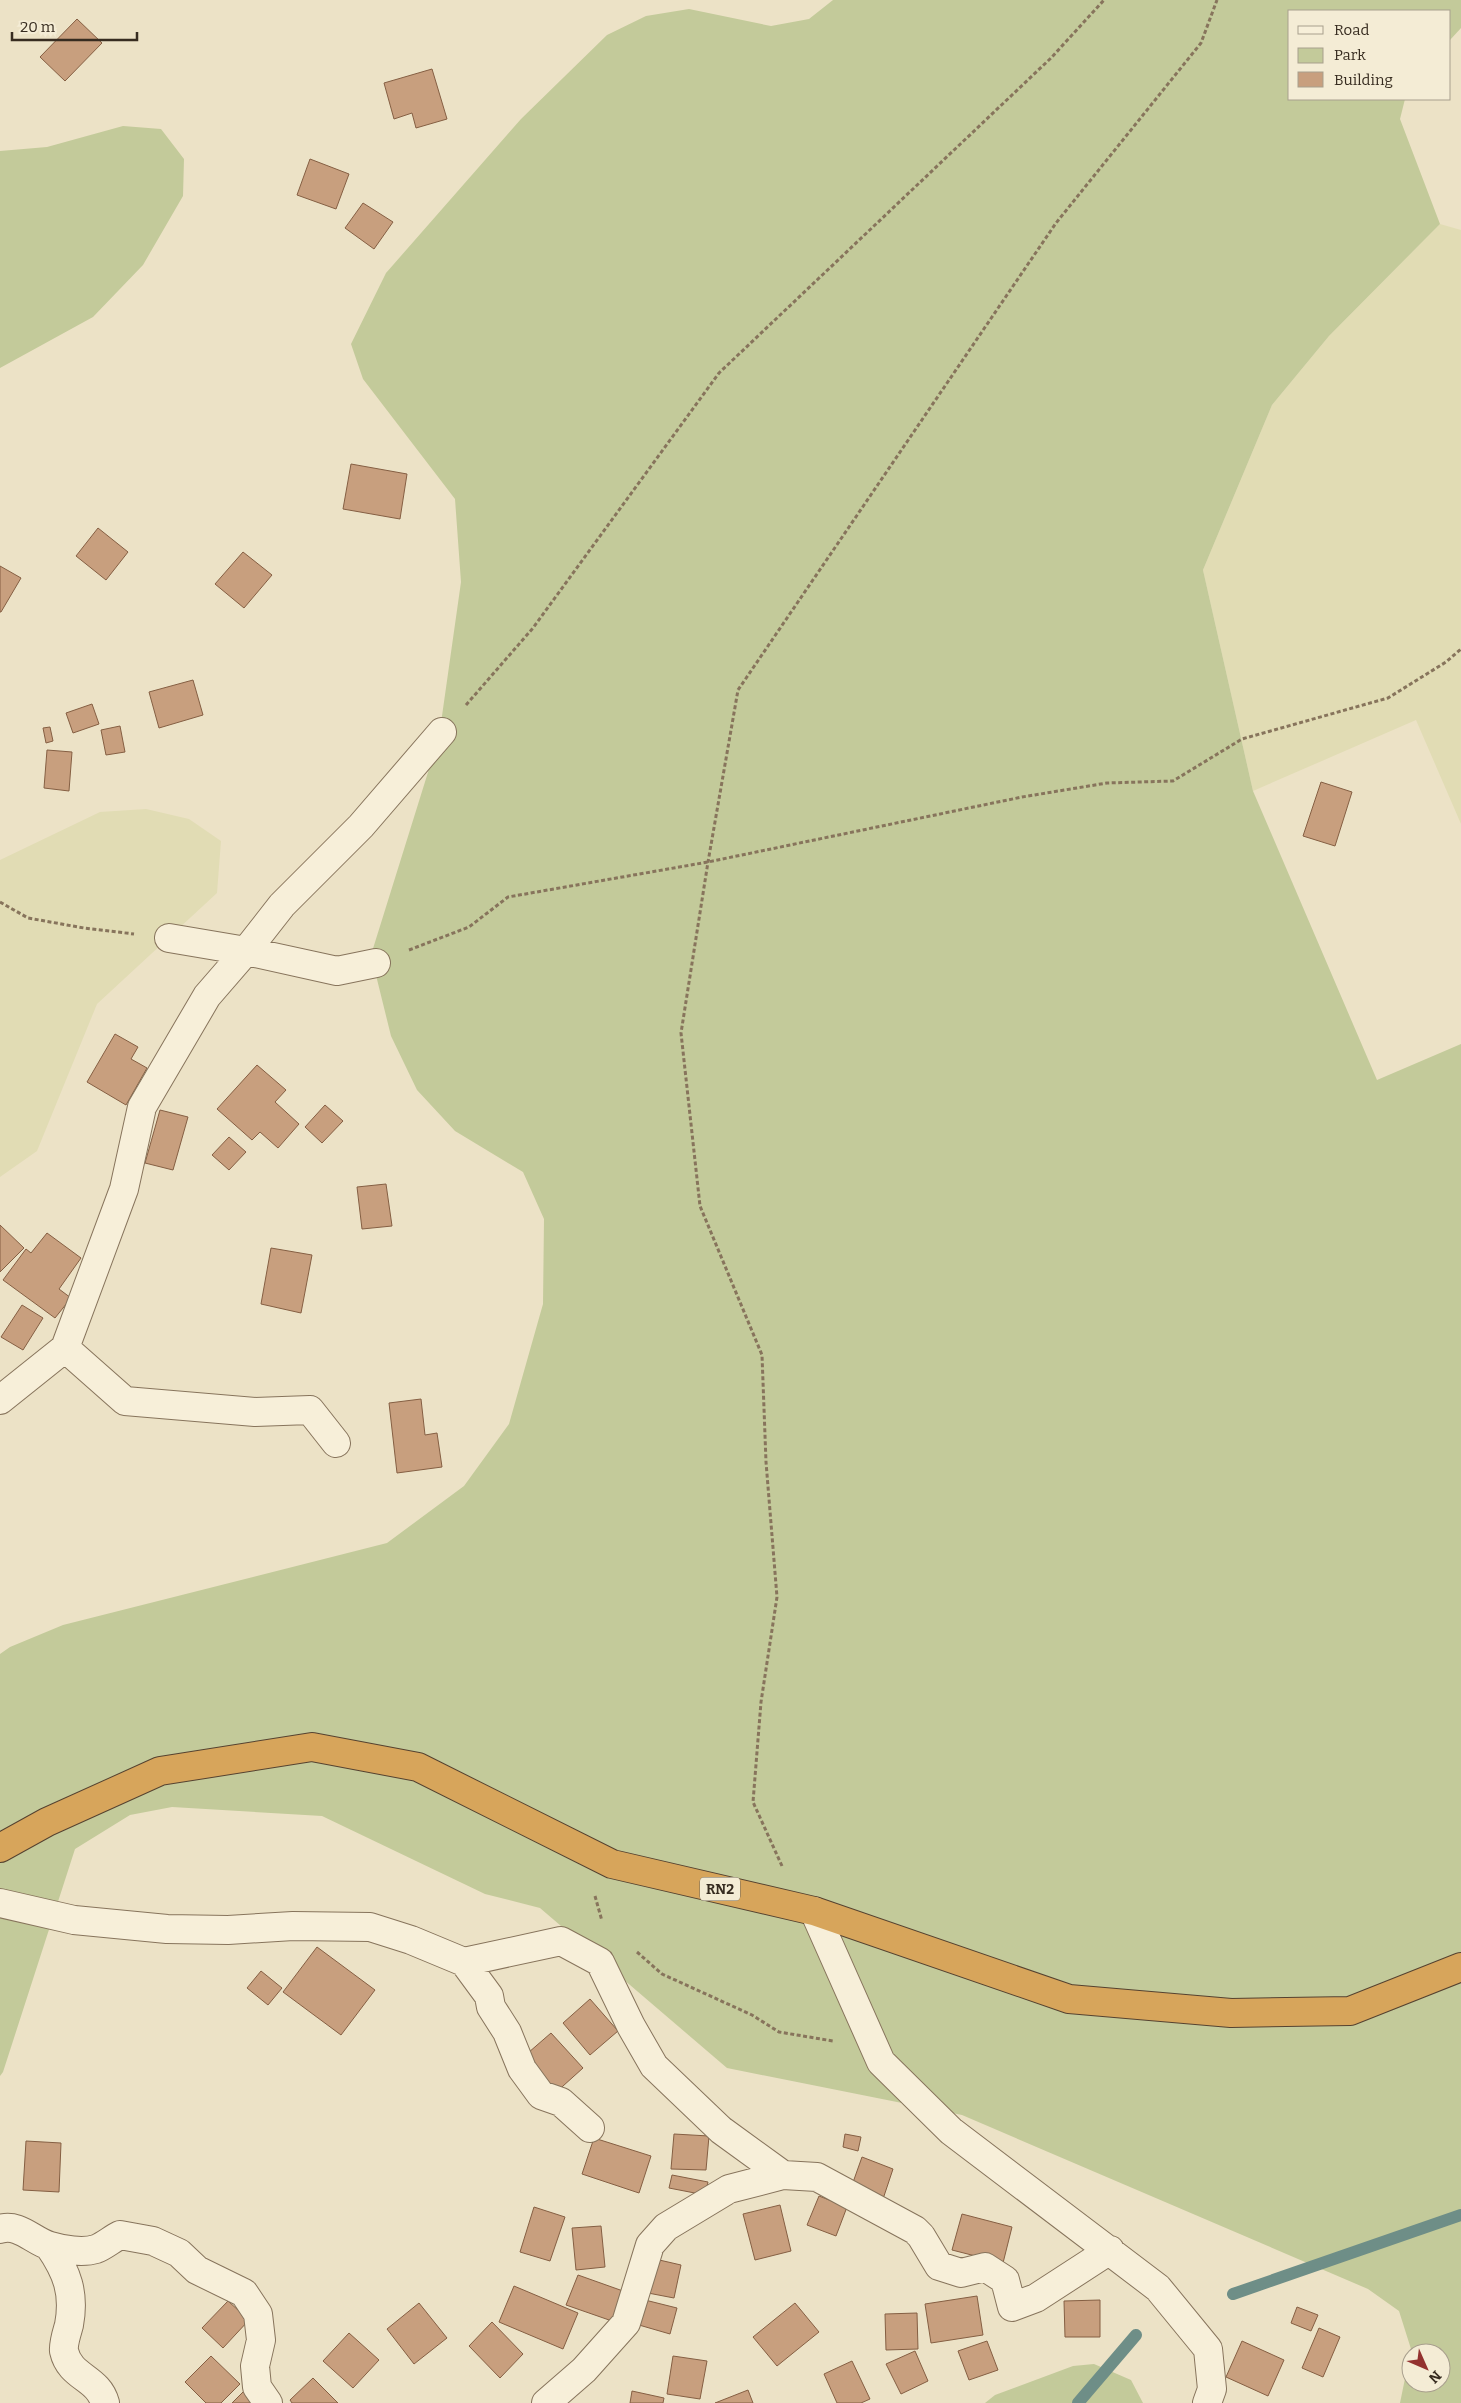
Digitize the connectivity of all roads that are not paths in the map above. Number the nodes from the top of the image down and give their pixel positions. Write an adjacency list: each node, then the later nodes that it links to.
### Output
1 (442, 732): 3 (street)
2 (169, 938): 3 (street)
3 (246, 952): 4 (street); 5 (street)
4 (376, 963)
5 (65, 1348): 6 (street); 7 (street)
6 (0, 1400)
7 (336, 1443)
8 (0, 1848): 10 (highway, RN2)
9 (0, 1903): 11 (street)
10 (814, 1911): 12 (highway, RN2); 17 (street)
11 (464, 1962): 13 (street); 14 (street)
12 (1461, 1967)
13 (590, 2128)
14 (784, 2175): 17 (street); 21 (street)
15 (0, 2230): 16 (street)
16 (49, 2246): 19 (street); 20 (street)
17 (1110, 2250): 18 (street)
18 (1217, 2398)
19 (105, 2403)
20 (268, 2403)
21 (546, 2403)

